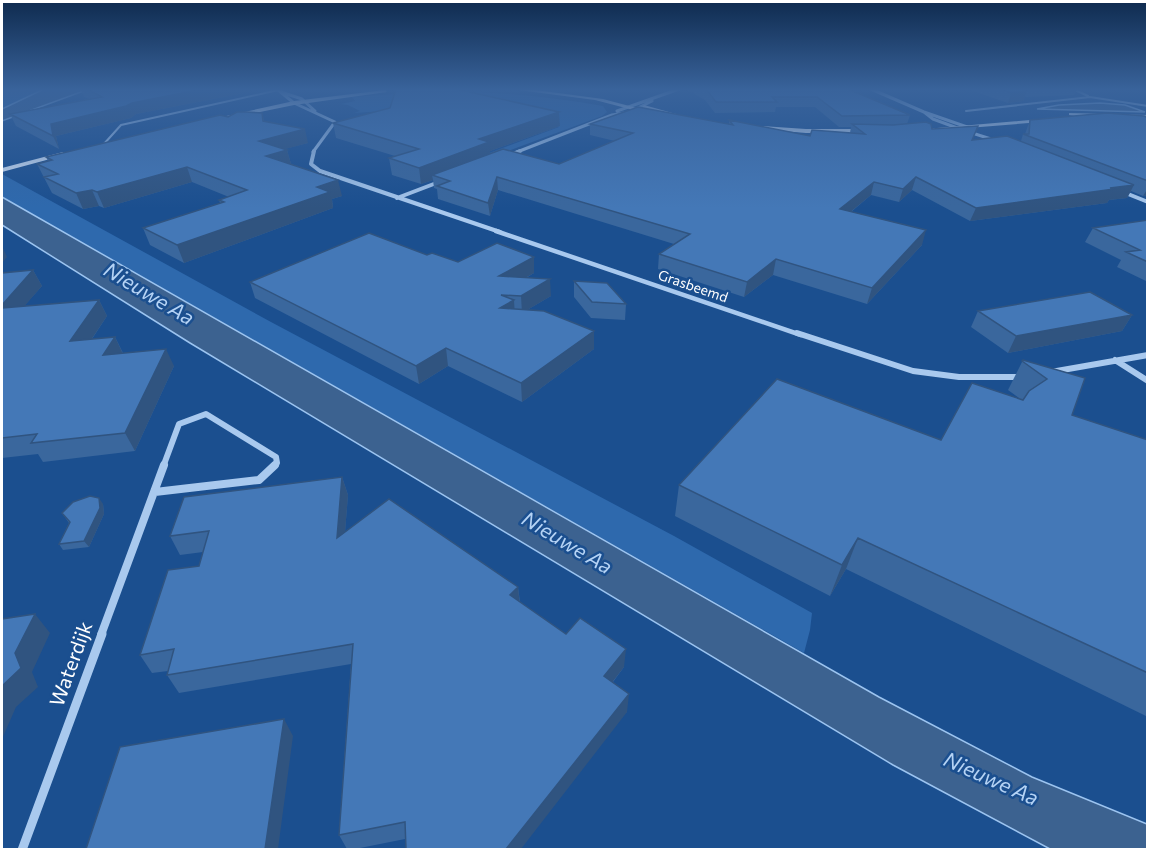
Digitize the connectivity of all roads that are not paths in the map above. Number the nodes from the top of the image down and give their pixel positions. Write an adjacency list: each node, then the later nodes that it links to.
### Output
1 (118, 129): 11 (lane)
2 (330, 129): 18 (street, Grasbeemd)
3 (577, 129): 14 (street)
4 (775, 129): 7 (street)
5 (965, 129): 8 (street)
6 (969, 129): 8 (street)
7 (874, 130)
8 (986, 137): 10 (street)
9 (114, 142): 11 (street)
10 (997, 142)
11 (103, 145): 12 (street)
12 (92, 148)
13 (71, 153): 15 (street)
14 (505, 157)
15 (2, 168)
16 (440, 182): 18 (street)
17 (1115, 189): 19 (street)
18 (397, 198): 23 (street, Grasbeemd)
19 (1148, 202)
20 (1148, 354): 21 (street)
21 (1115, 360): 22 (street); 24 (street)
22 (1045, 373)
23 (1022, 377)
24 (1148, 381)
25 (154, 492): 25 (street, Waterdijk); 26 (street, Waterdijk)
26 (22, 849)

